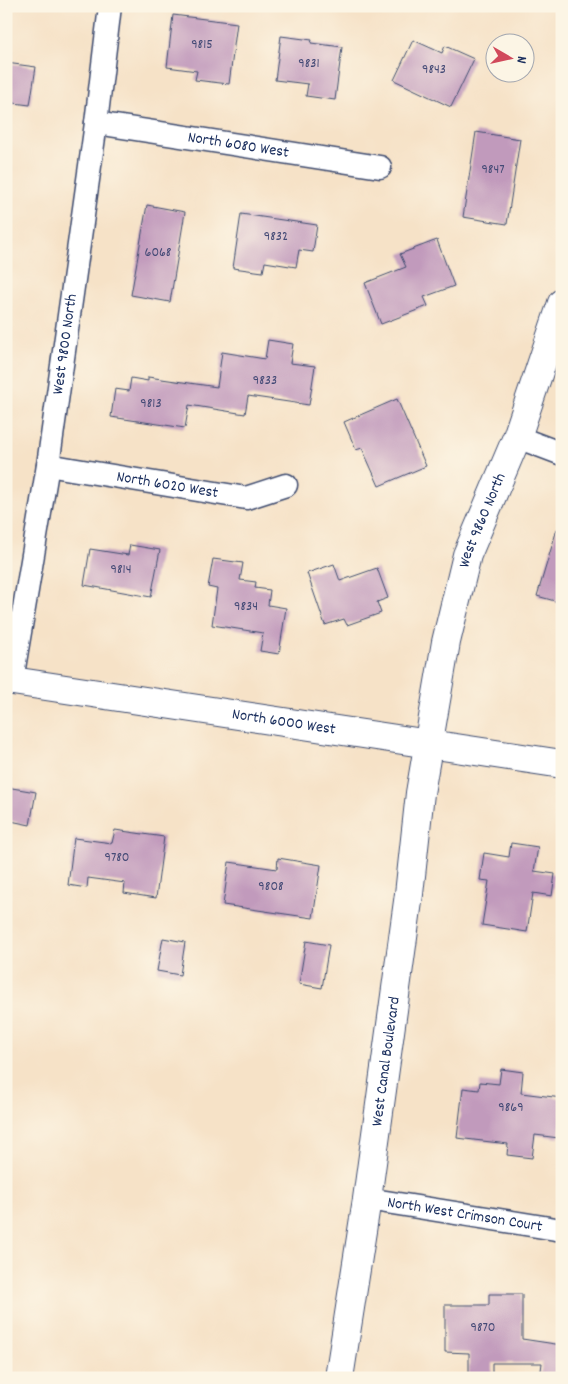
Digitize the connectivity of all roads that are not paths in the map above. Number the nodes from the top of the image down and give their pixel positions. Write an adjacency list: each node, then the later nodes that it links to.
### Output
1 (105, 6): 2 (street)
2 (110, 7): 3 (street, West 9800 North)
3 (96, 123): 4 (street, North 6080 West); 8 (street, West 9800 North)
4 (380, 168)
5 (562, 303): 6 (street, West 9860 North)
6 (517, 436): 7 (street); 11 (street, West 9860 North)
7 (562, 454)
8 (48, 465): 9 (street, North 6020 West); 10 (street, West 9800 North)
9 (286, 485)
10 (9, 680): 11 (street, North 6000 West)
11 (429, 745): 12 (street, North 6000 West); 13 (street, West Canal Boulevard)
12 (562, 764)
13 (367, 1199): 14 (street, North West Crimson Court); 15 (street, West Canal Boulevard)
14 (562, 1230)
15 (339, 1378)

